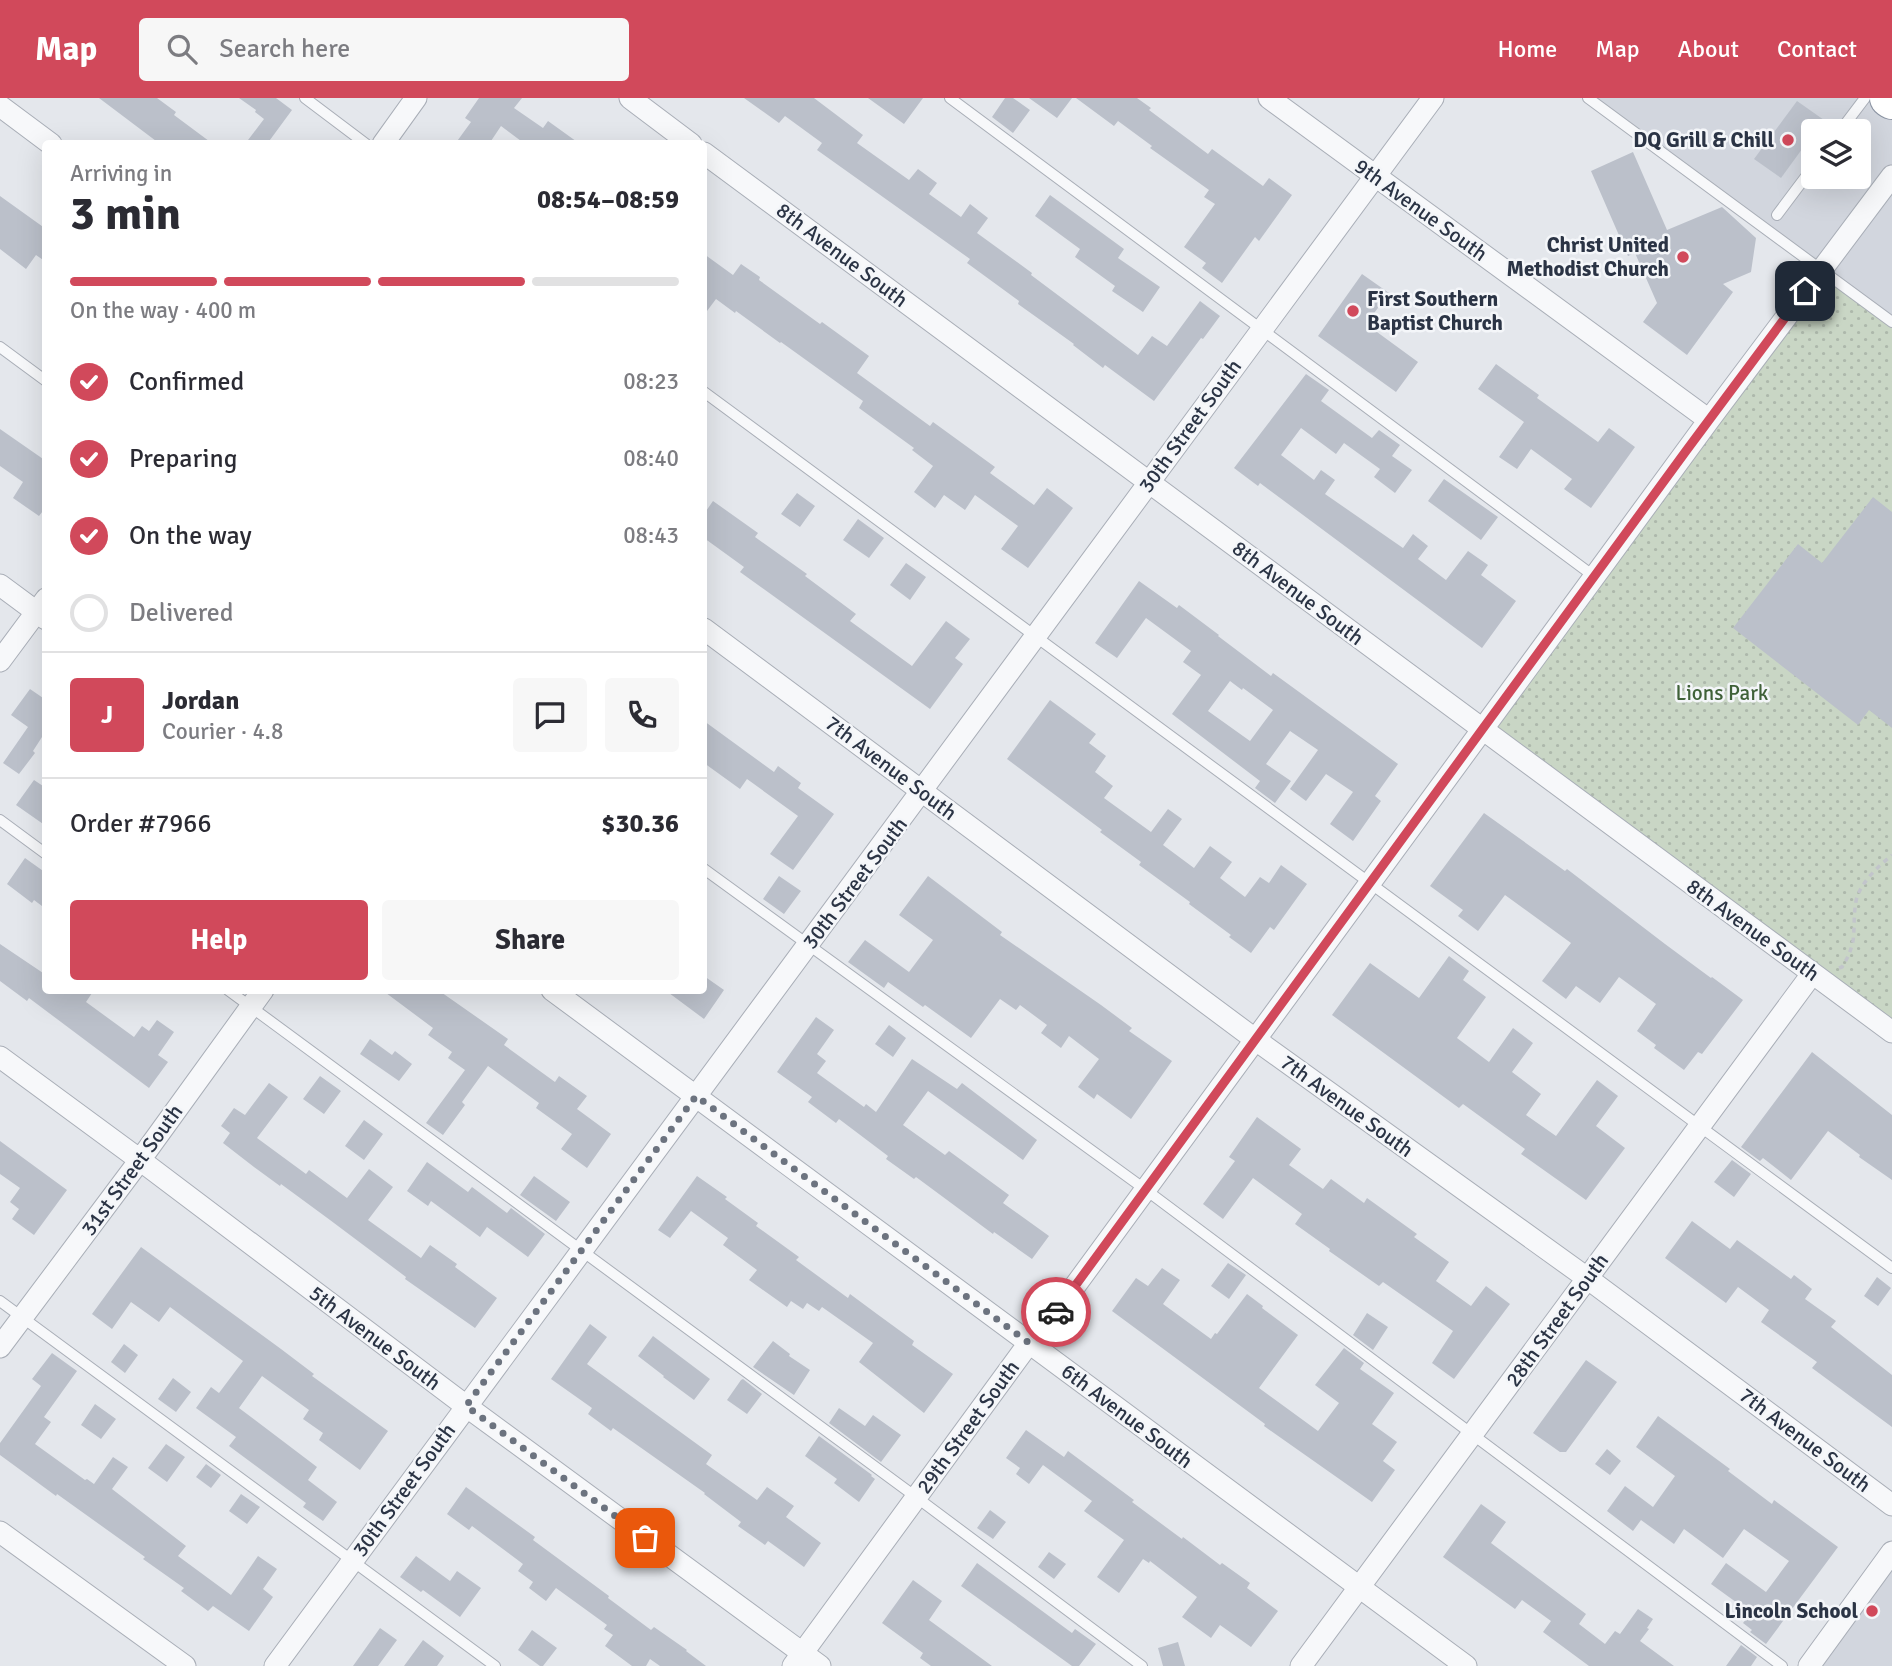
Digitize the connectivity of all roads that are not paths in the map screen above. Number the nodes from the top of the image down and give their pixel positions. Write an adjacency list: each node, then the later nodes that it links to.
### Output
1 (304, 98): 12 (lane)
2 (416, 98): 13 (street)
3 (630, 98): 14 (street)
4 (950, 98): 22 (lane)
5 (1269, 98): 17 (street, 9th Avenue South)
6 (1433, 98): 17 (street, 30th Street South)
7 (1588, 98): 20 (lane)
8 (1865, 98): 10 (lane)
9 (0, 106): 11 (street)
10 (1849, 119)
11 (46, 140)
12 (361, 140)
13 (386, 140)
14 (686, 140)
15 (707, 155): 27 (street, 8th Avenue South)
16 (1892, 176): 20 (street, 29th Street South)
17 (1375, 177): 22 (street, 30th Street South); 26 (street, 9th Avenue South)
18 (1801, 183): 19 (lane)
19 (1777, 215)
20 (1822, 270): 21 (lane); 26 (street, 29th Street South)
21 (1892, 322)
22 (1262, 329): 27 (street, 30th Street South); 28 (lane)
23 (0, 347): 24 (lane)
24 (42, 378)
25 (707, 394): 32 (lane)
26 (1709, 420): 28 (street, 29th Street South)
27 (1149, 482): 32 (street, 30th Street South); 34 (street, 8th Avenue South)
28 (1595, 577): 34 (street, 29th Street South)
29 (0, 586): 30 (street)
30 (42, 610): 33 (street)
31 (707, 631): 35 (street, 7th Avenue South)
32 (1036, 636): 35 (street, 30th Street South); 39 (lane)
33 (0, 661)
34 (1483, 730): 39 (street, 29th Street South); 41 (street, 8th Avenue South)
35 (922, 791): 40 (street, 30th Street South); 45 (street, 7th Avenue South)
36 (0, 820): 37 (lane)
37 (42, 851)
38 (707, 871): 40 (lane)
39 (1371, 883): 45 (street, 29th Street South); 48 (lane)
40 (808, 946): 47 (street, 30th Street South); 50 (lane)
41 (1812, 974): 44 (street, 8th Avenue South); 48 (street, 28th Street South)
42 (557, 994): 47 (street, 6th Avenue South)
43 (257, 999): 49 (street, 31st Street South); 51 (lane)
44 (1892, 1032)
45 (1256, 1040): 50 (street, 29th Street South); 53 (street, 7th Avenue South)
46 (0, 1057): 49 (street, 5th Avenue South)
47 (696, 1096): 51 (street, 30th Street South); 56 (street, 6th Avenue South)
48 (1700, 1126): 52 (lane); 53 (street, 28th Street South)
49 (140, 1160): 55 (street, 31st Street South); 58 (street, 5th Avenue South)
50 (1146, 1190): 56 (street, 29th Street South); 59 (lane)
51 (582, 1251): 58 (street, 30th Street South); 60 (lane)
52 (1892, 1268)
53 (1587, 1278): 59 (street, 28th Street South); 61 (street, 7th Avenue South)
54 (0, 1301): 55 (lane)
55 (23, 1317): 57 (street, 31st Street South); 64 (lane)
56 (1029, 1343): 60 (street, 29th Street South); 65 (street, 6th Avenue South)
57 (0, 1347)
58 (466, 1406): 64 (street, 30th Street South); 66 (street, 5th Avenue South)
59 (1473, 1433): 65 (street, 28th Street South); 74 (lane)
60 (916, 1497): 66 (street, 29th Street South); 71 (lane)
61 (1892, 1505)
62 (0, 1532): 67 (street)
63 (1892, 1552): 75 (street)
64 (352, 1561): 68 (street, 30th Street South); 69 (lane)
65 (1360, 1588): 72 (street, 28th Street South); 73 (street, 6th Avenue South)
66 (797, 1660): 70 (street, 5th Avenue South)
67 (185, 1666)
68 (275, 1666)
69 (495, 1666)
70 (820, 1666)
71 (1142, 1666)
72 (1301, 1666)
73 (1466, 1666)
74 (1782, 1666)
75 (1809, 1666)

